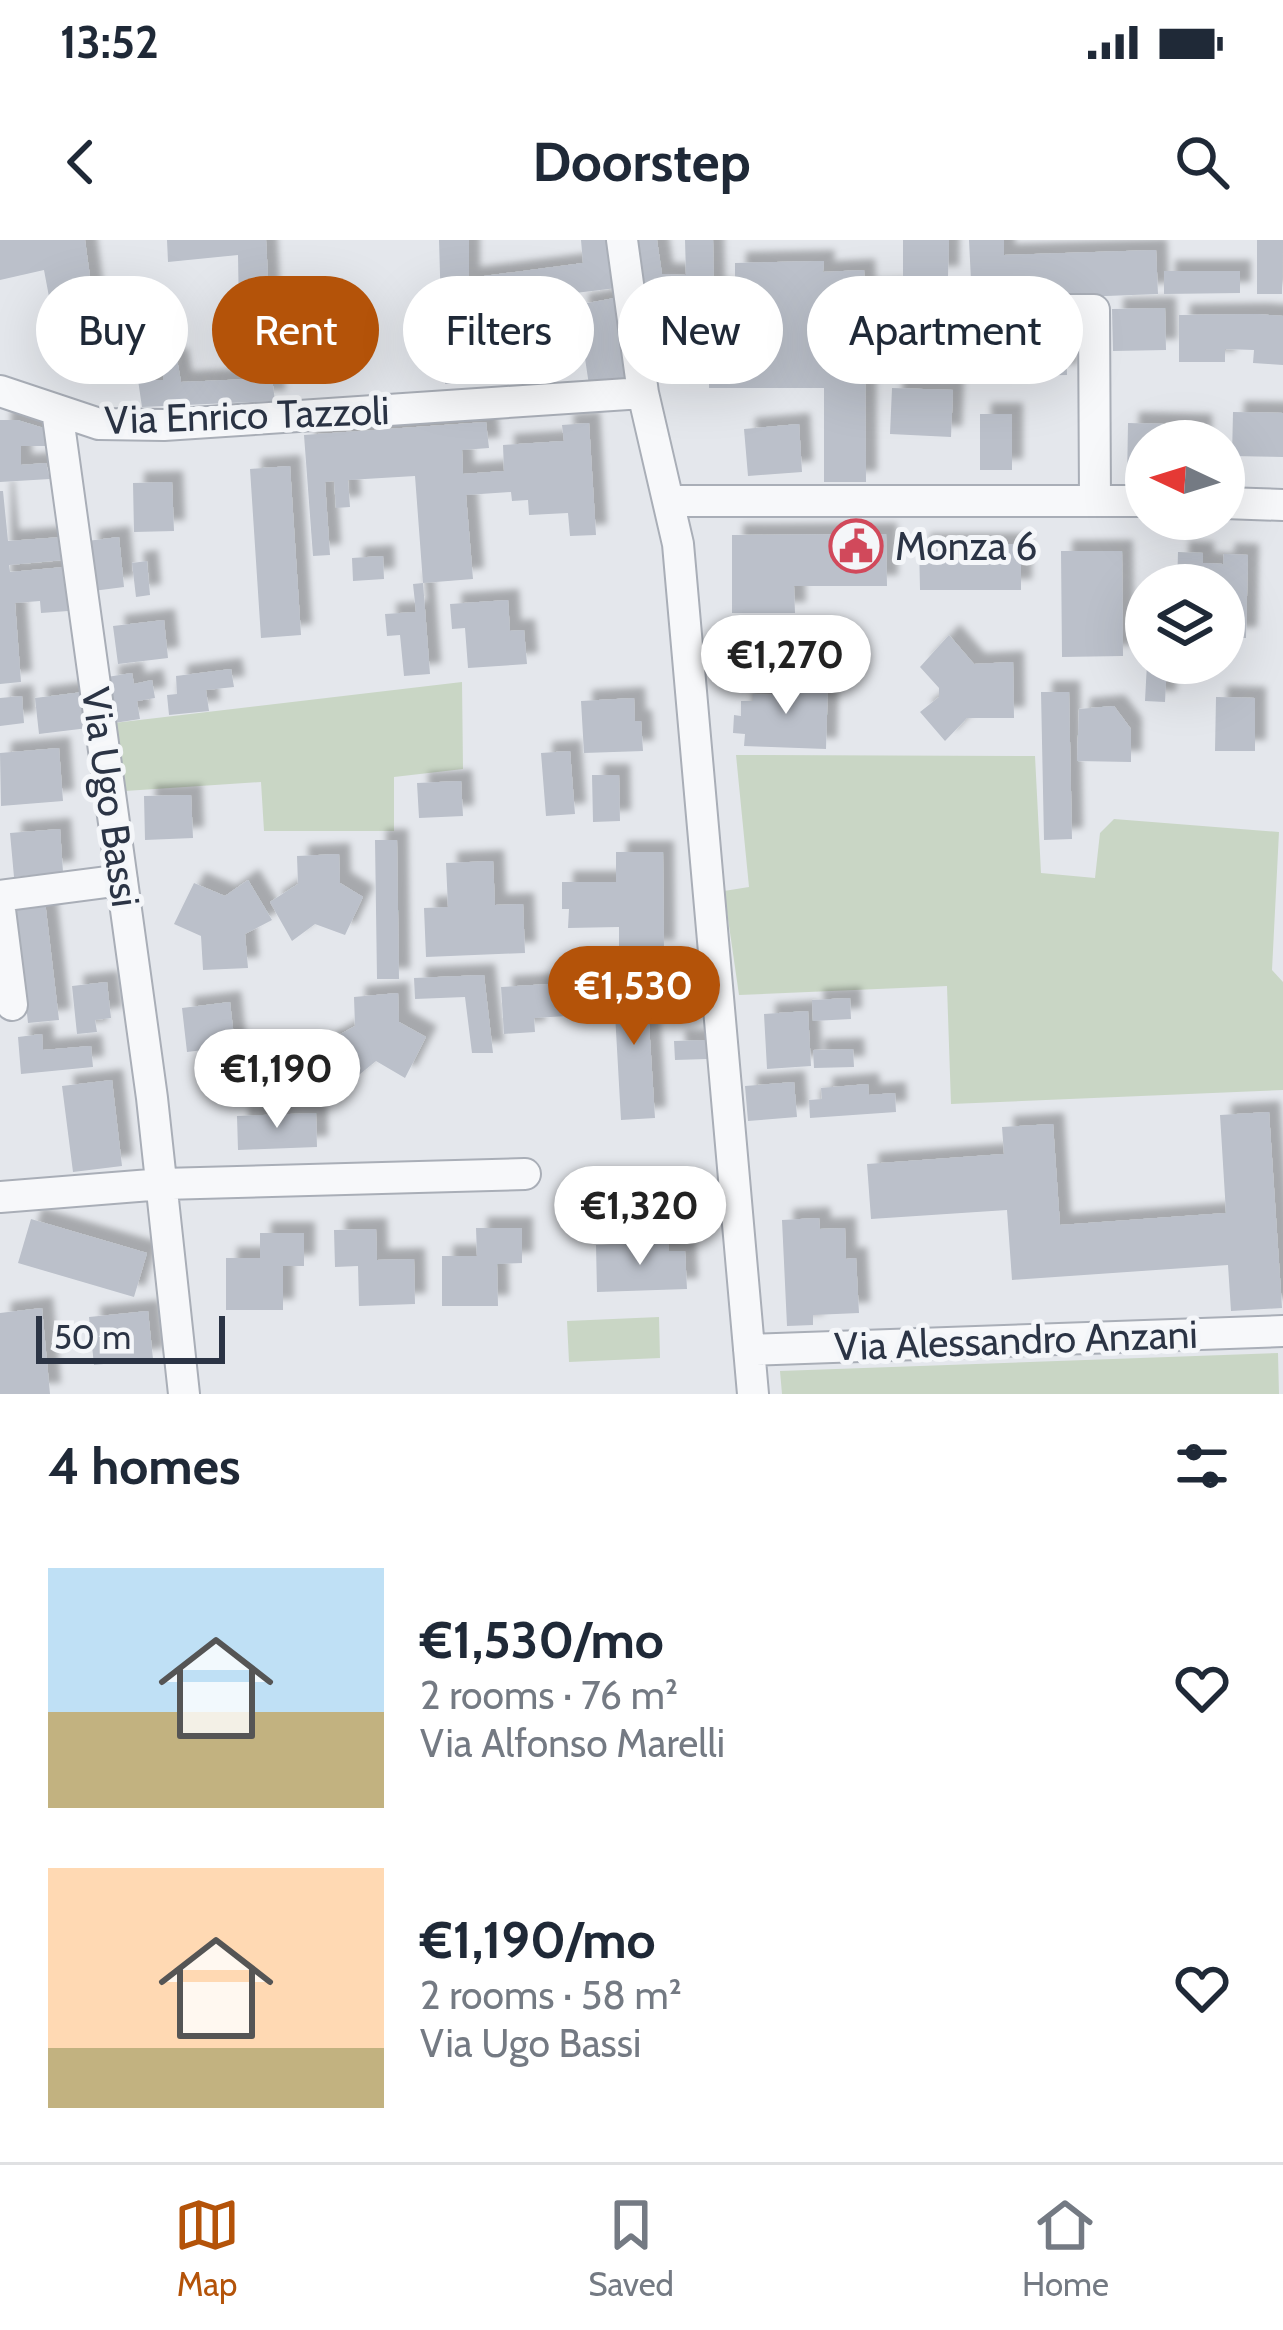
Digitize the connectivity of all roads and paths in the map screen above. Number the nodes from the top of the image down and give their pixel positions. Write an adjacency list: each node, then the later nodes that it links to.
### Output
1 (622, 240): 4 (street)
2 (1083, 310): 6 (street)
3 (0, 391): 5 (street, Via Enrico Tazzoli)
4 (643, 393): 5 (street, Via Enrico Tazzoli); 7 (street)
5 (57, 410): 11 (street, Via Ugo Bassi)
6 (1095, 500): 7 (street); 8 (street)
7 (669, 501): 19 (street)
8 (1125, 501)
9 (1245, 504): 10 (street)
10 (1283, 505)
11 (122, 880): 12 (street); 16 (street, Via Ugo Bassi)
12 (0, 896)
13 (0, 910): 14 (street)
14 (11, 1005)
15 (525, 1174): 16 (street)
16 (164, 1184): 17 (street); 20 (street, Via Ugo Bassi)
17 (0, 1197)
18 (1283, 1331): 19 (street, Via Alessandro Anzani)
19 (748, 1350): 21 (street)
20 (184, 1394)
21 (753, 1394)

